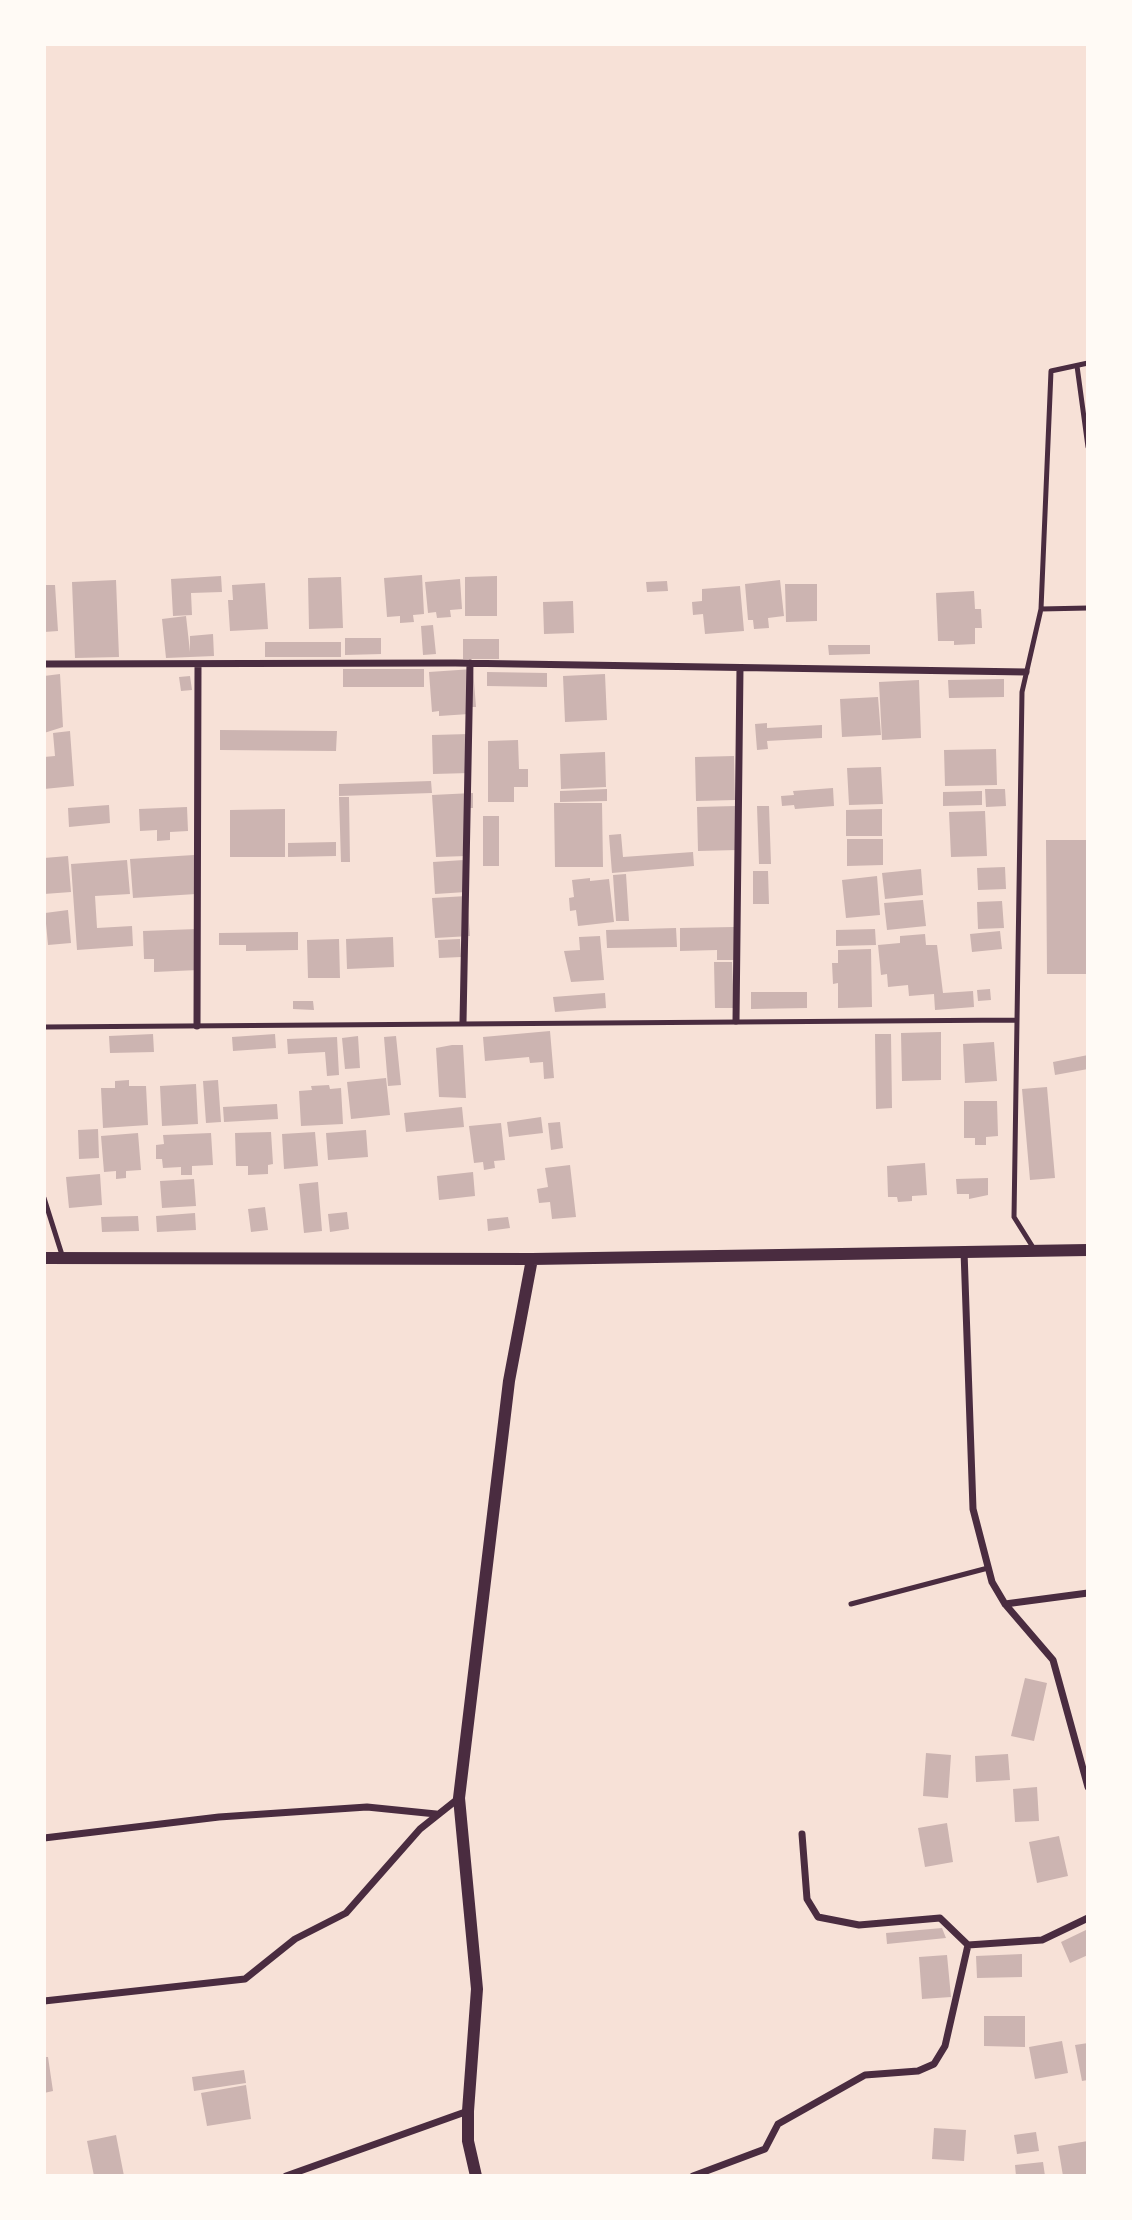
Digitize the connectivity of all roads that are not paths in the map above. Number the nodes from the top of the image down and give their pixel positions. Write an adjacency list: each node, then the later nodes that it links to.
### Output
1 (1088, 363): 2 (lane)
2 (1077, 366): 3 (lane); 5 (lane)
3 (1088, 447)
4 (1088, 608): 5 (lane)
5 (1041, 609): 10 (lane)
6 (470, 663): 8 (street); 9 (street); 13 (street)
7 (44, 664): 8 (street)
8 (198, 665): 14 (street)
9 (740, 668): 10 (street); 12 (street)
10 (1026, 672): 11 (lane)
11 (1017, 1020): 12 (lane); 17 (lane)
12 (736, 1021): 13 (lane)
13 (463, 1022): 14 (lane)
14 (197, 1026): 15 (lane)
15 (44, 1027)
16 (44, 1198): 21 (lane)
17 (1035, 1250): 18 (street); 19 (street)
18 (1088, 1250)
19 (964, 1251): 22 (street); 23 (street)
20 (44, 1258): 21 (street)
21 (63, 1258): 22 (street)
22 (532, 1259): 28 (street)
23 (988, 1568): 25 (lane); 26 (street)
24 (1088, 1593): 26 (street)
25 (851, 1604)
26 (1005, 1604): 27 (street)
27 (1088, 1787)
28 (459, 1798): 29 (street); 35 (street)
29 (436, 1814): 31 (street); 34 (street)
30 (802, 1833): 33 (street)
31 (44, 1838)
32 (1088, 1919): 33 (street)
33 (968, 1945): 38 (street)
34 (44, 2001)
35 (468, 2111): 36 (street); 37 (street)
36 (286, 2176)
37 (476, 2176)
38 (693, 2176)

